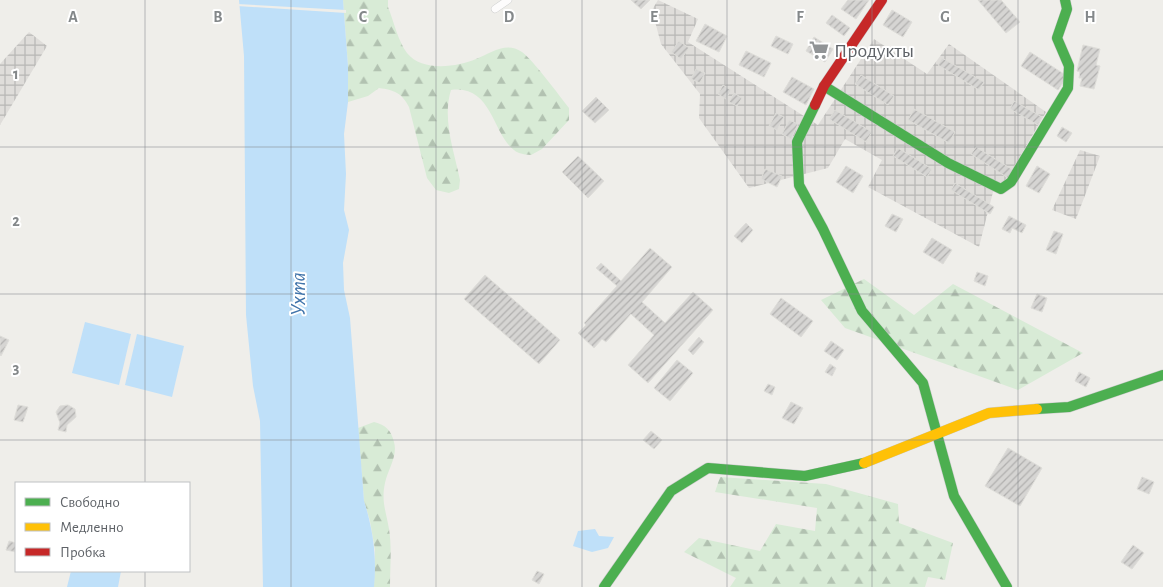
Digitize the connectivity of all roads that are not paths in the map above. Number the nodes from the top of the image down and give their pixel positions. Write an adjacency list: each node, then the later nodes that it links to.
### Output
1 (508, 0): 4 (street)
2 (882, 0): 5 (street)
3 (1065, 0): 5 (street)
4 (495, 9)
5 (824, 86): 7 (street)
6 (1163, 375): 7 (street)
7 (939, 433): 8 (street); 9 (street)
8 (604, 587)
9 (1007, 587)

